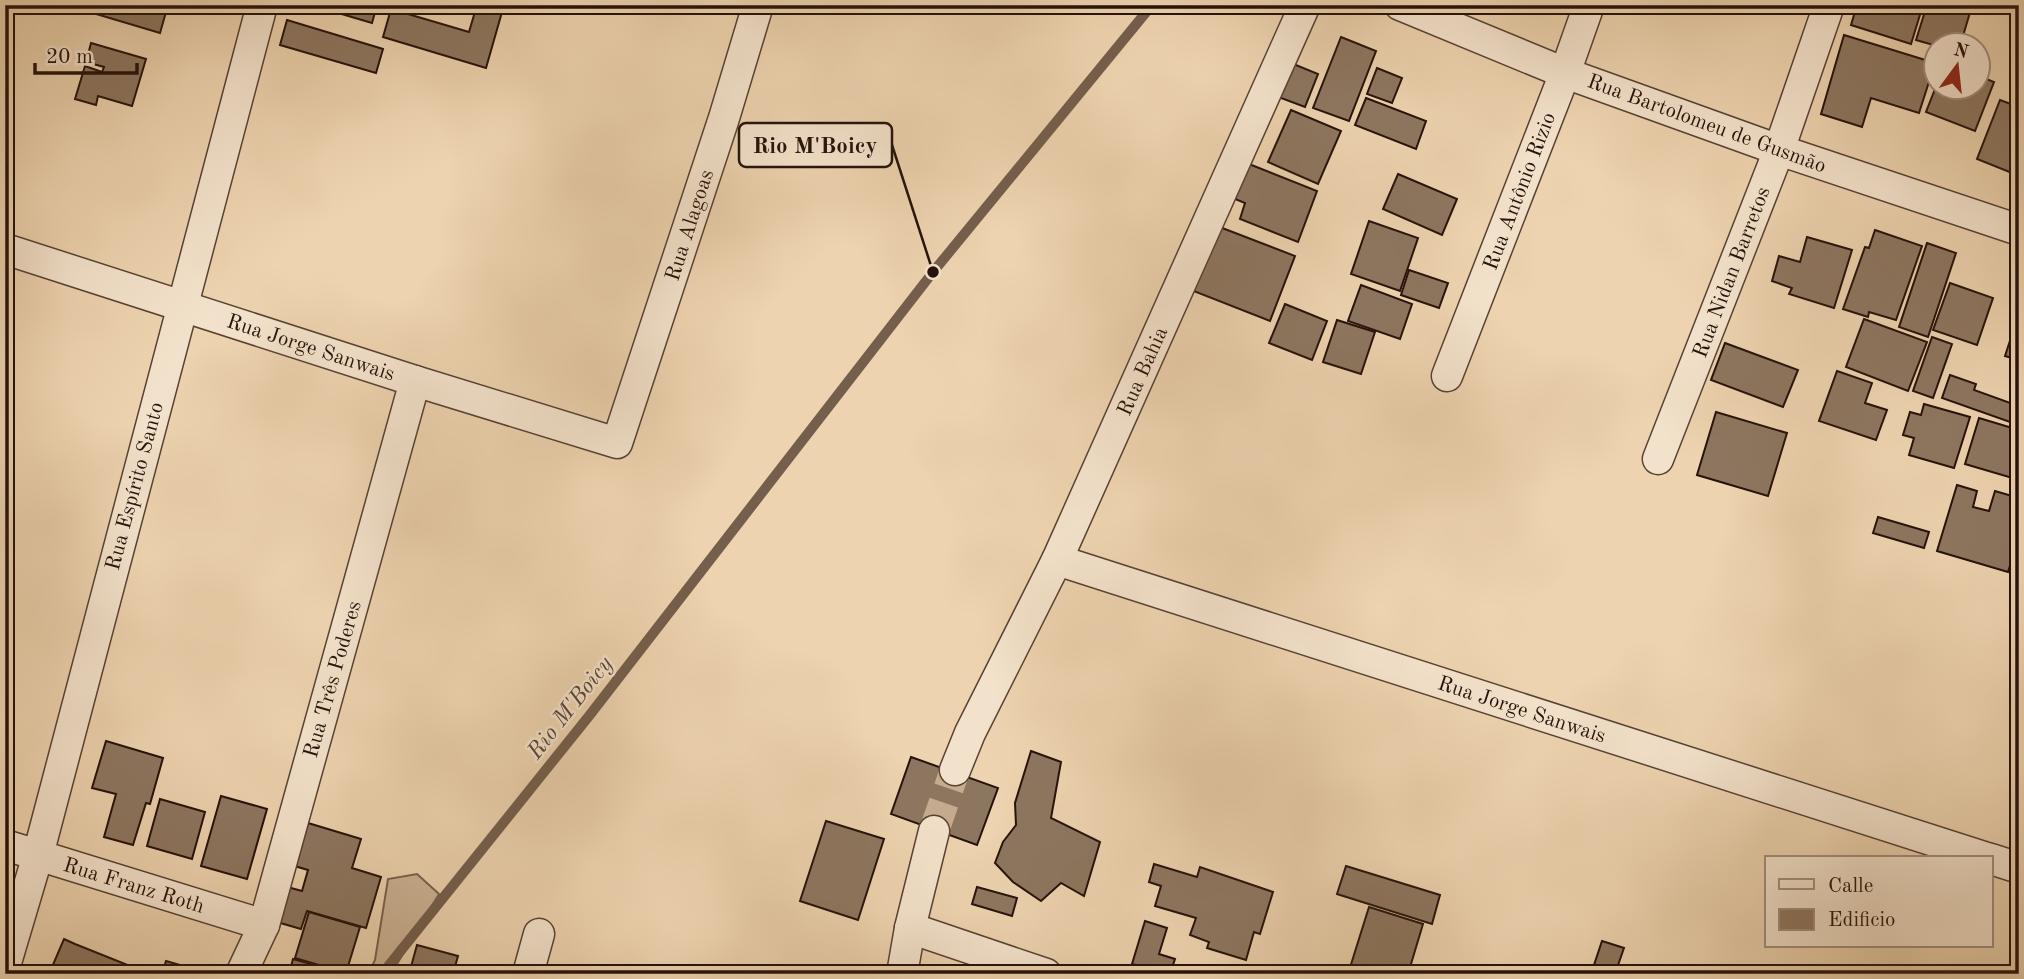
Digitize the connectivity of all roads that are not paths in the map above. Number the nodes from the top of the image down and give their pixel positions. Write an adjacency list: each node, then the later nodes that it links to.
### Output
1 (262, 5): 11 (street, Rua Espírito Santo)
2 (758, 5): 14 (street, Rua Alagoas)
3 (1305, 5): 16 (street, Rua Bahia)
4 (1400, 5): 7 (street, Rua Bartolomeu de Gusmão)
5 (1589, 5): 7 (street, Rua Antônio Rizio)
6 (1829, 5): 8 (street, Rua Nidan Barretos)
7 (1565, 73): 8 (street, Rua Bartolomeu de Gusmão); 12 (street, Rua Antônio Rizio)
8 (1779, 150): 9 (street, Rua Bartolomeu de Gusmão); 15 (street, Rua Nidan Barretos)
9 (2019, 230)
10 (5, 249): 11 (street, Rua Jorge Sanwais)
11 (181, 305): 13 (street, Rua Jorge Sanwais); 20 (street, Rua Espírito Santo)
12 (1447, 376)
13 (415, 381): 14 (street, Rua Jorge Sanwais); 24 (street, Rua Três Poderes)
14 (617, 443)
15 (1658, 459)
16 (1058, 560): 17 (street, Rua Bahia); 21 (street, Rua Jorge Sanwais)
17 (955, 770)
18 (934, 831): 25 (street)
19 (5, 845): 20 (street, Rua Franz Roth)
20 (38, 855): 24 (street, Rua Franz Roth); 27 (street, Rua Espírito Santo)
21 (1980, 856)
22 (1993, 860): 23 (street, Rua Jorge Sanwais)
23 (2019, 869)
24 (264, 925): 28 (street, Rua Três Poderes)
25 (910, 928): 30 (street); 31 (street)
26 (539, 934): 29 (street)
27 (5, 967)
28 (242, 974)
29 (528, 974)
30 (902, 974)
31 (1046, 974)

